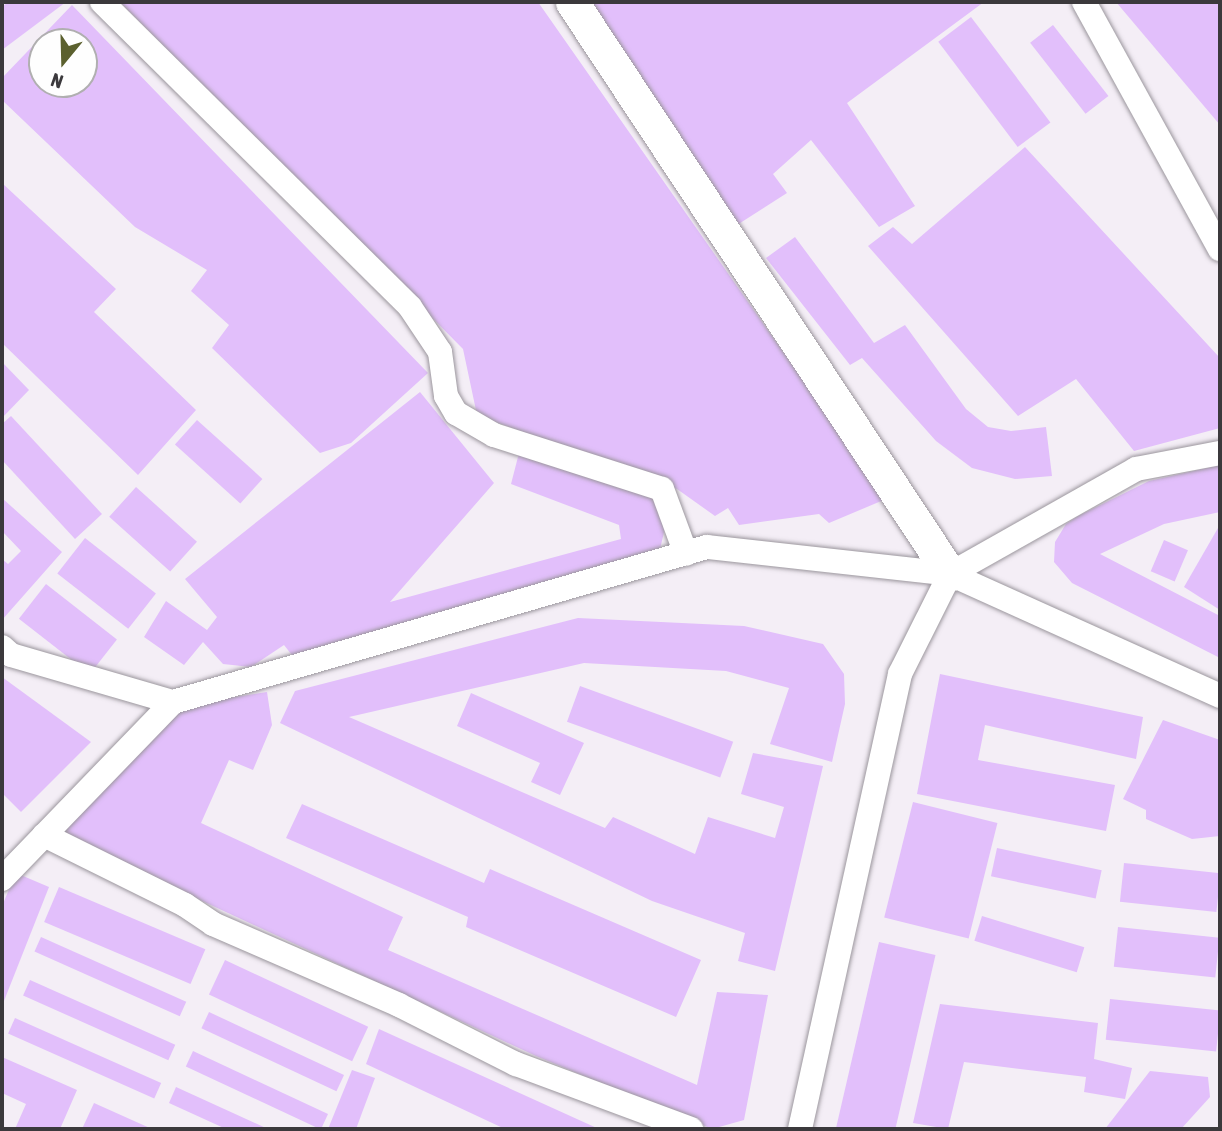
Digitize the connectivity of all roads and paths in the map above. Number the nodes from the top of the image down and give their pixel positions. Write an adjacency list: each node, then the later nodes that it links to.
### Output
1 (102, 2): 6 (street)
2 (572, 2): 7 (street)
3 (1084, 2): 4 (street)
4 (1220, 249)
5 (1220, 453): 7 (street)
6 (686, 554): 7 (street); 10 (street)
7 (950, 574): 9 (street); 14 (street)
8 (2, 648): 10 (street)
9 (1220, 696)
10 (173, 702): 11 (street)
11 (44, 835): 12 (street); 13 (street)
12 (2, 878)
13 (691, 1129)
14 (800, 1129)

